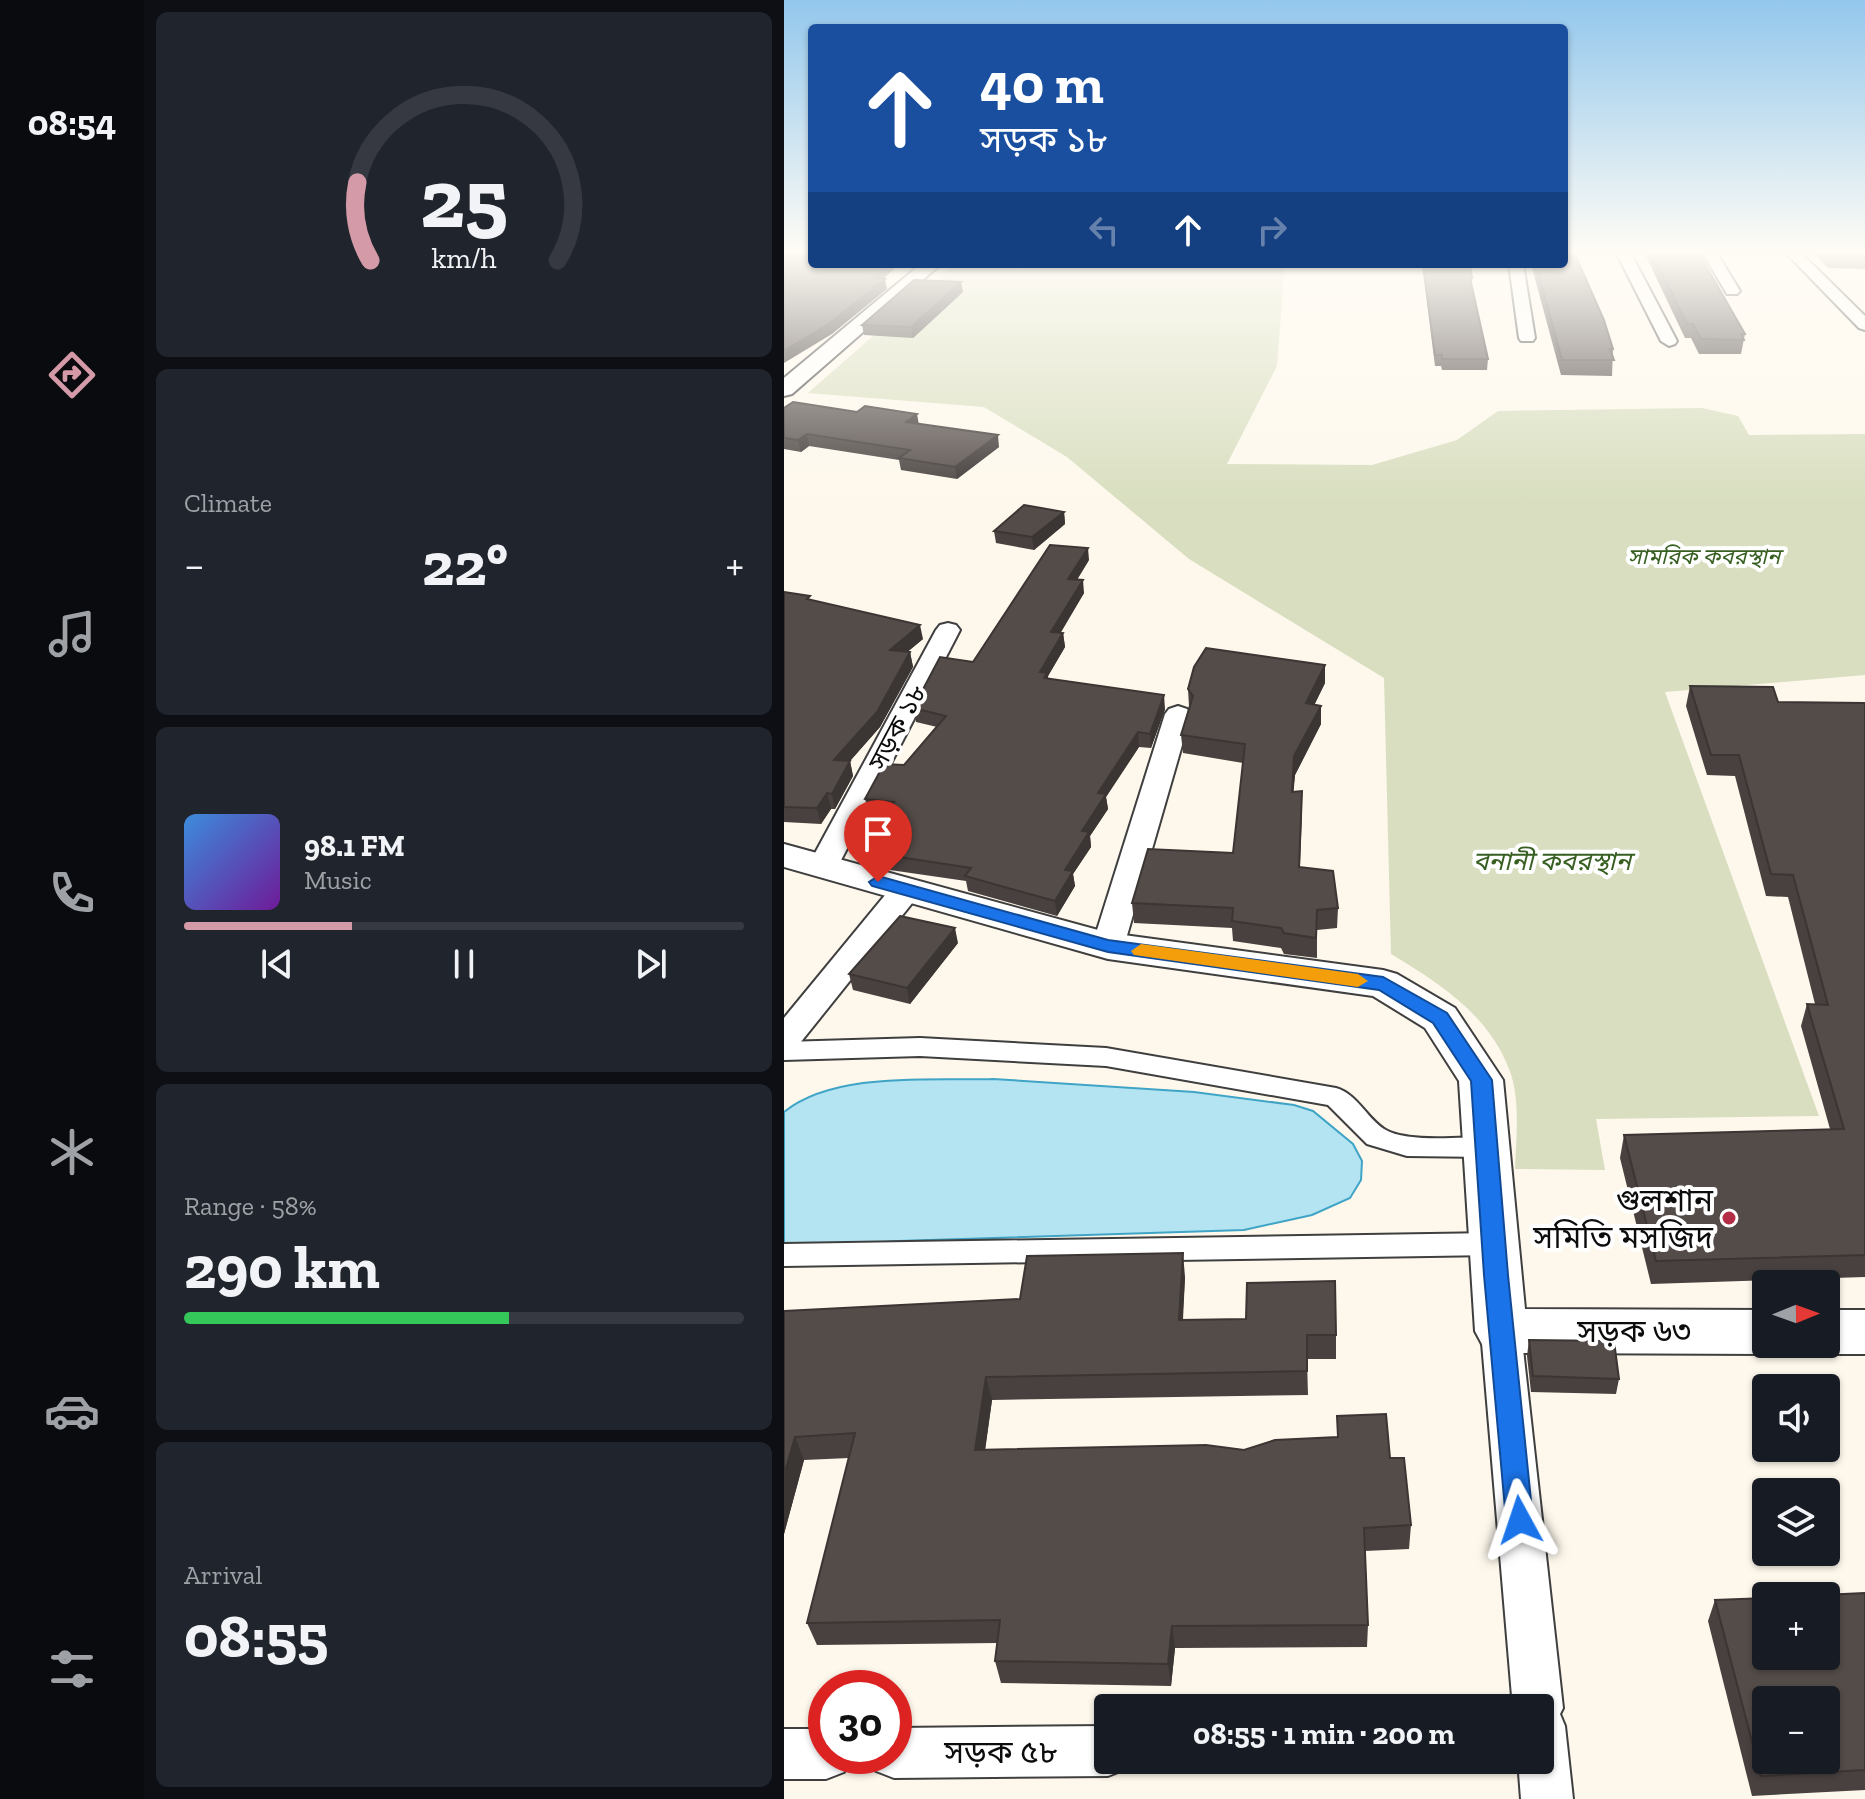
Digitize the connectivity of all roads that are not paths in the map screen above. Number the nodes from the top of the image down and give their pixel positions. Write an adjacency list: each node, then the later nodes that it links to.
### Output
1 (847, 336): 4 (street)
2 (1666, 336): 3 (street)
3 (1669, 341)
4 (784, 389)
5 (948, 630): 8 (street, সড়ক ১৮)
6 (1178, 714): 10 (street)
7 (784, 855): 8 (street)
8 (823, 866): 9 (street)
9 (906, 890): 10 (street); 11 (street)
10 (1108, 946): 13 (street)
11 (784, 1040)
12 (784, 1051): 13 (street)
13 (1486, 1147): 15 (street)
14 (784, 1255): 15 (street)
15 (1495, 1259): 16 (street)
16 (1501, 1331): 17 (street, সড়ক ৬৩); 20 (street)
17 (1752, 1332)
18 (1840, 1332): 19 (street)
19 (1865, 1332)
20 (1536, 1694)
21 (1094, 1751): 22 (street, সড়ক ৫৮)
22 (912, 1753)
23 (784, 1754): 24 (street)
24 (808, 1754)
25 (1544, 1774): 26 (street)
26 (1547, 1799)

